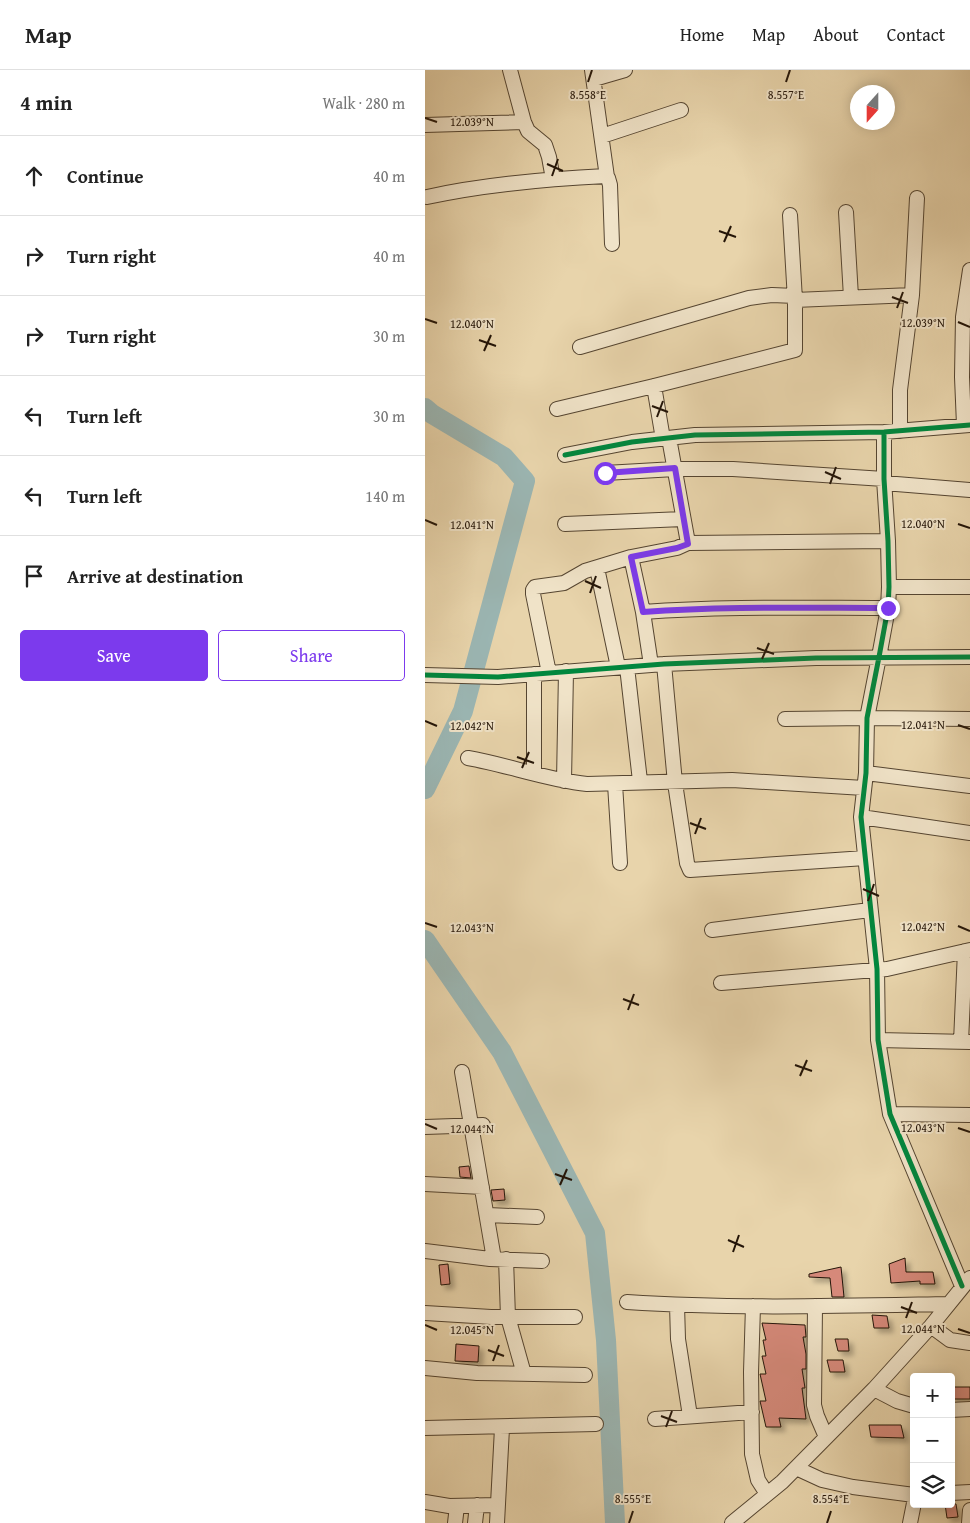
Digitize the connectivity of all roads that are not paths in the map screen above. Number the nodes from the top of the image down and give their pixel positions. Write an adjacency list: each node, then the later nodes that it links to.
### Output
1 (510, 70): 5 (street)
2 (625, 70): 3 (street)
3 (593, 75): 7 (street)
4 (681, 110): 7 (street)
5 (524, 122): 6 (street); 9 (street)
6 (425, 125)
7 (602, 136): 8 (street)
8 (607, 177): 9 (street); 14 (street)
9 (553, 179): 10 (street)
10 (427, 197)
11 (917, 198): 16 (street)
12 (846, 212): 17 (street)
13 (790, 215): 18 (street)
14 (612, 244)
15 (970, 270): 22 (street)
16 (912, 295): 17 (street); 23 (street)
17 (851, 297): 18 (street)
18 (795, 298): 19 (street); 20 (street)
19 (580, 347)
20 (654, 386): 21 (street); 25 (street)
21 (557, 409)
22 (967, 425): 23 (street)
23 (900, 431): 24 (street)
24 (884, 432): 25 (street); 29 (street)
25 (666, 438): 26 (street); 27 (street)
26 (565, 455)
27 (675, 468): 28 (street); 29 (street); 31 (street)
28 (605, 473)
29 (884, 481): 30 (street); 33 (street)
30 (970, 490)
31 (683, 518): 32 (street); 34 (street)
32 (565, 524)
33 (889, 541): 34 (street); 38 (street)
34 (688, 544): 35 (street)
35 (631, 557): 36 (street); 40 (street)
36 (597, 568): 44 (street); 46 (street)
37 (970, 586): 38 (street)
38 (889, 587): 39 (street)
39 (888, 608): 40 (street); 42 (street)
40 (643, 612): 43 (street)
41 (970, 656): 42 (street)
42 (879, 657): 43 (street); 49 (street)
43 (657, 664): 44 (street); 57 (street)
44 (623, 667): 45 (street); 56 (street)
45 (566, 671): 46 (street); 55 (street)
46 (549, 673): 47 (street)
47 (534, 674): 48 (street); 53 (street)
48 (431, 676)
49 (867, 718): 50 (street); 51 (street); 54 (street)
50 (970, 719)
51 (785, 720)
52 (467, 758): 53 (street)
53 (534, 773): 55 (street)
54 (866, 774): 59 (street); 60 (street)
55 (564, 781): 58 (street)
56 (640, 781): 57 (street); 58 (street)
57 (675, 782): 60 (street); 63 (street)
58 (615, 784): 64 (street)
59 (970, 786)
60 (864, 788): 61 (street)
61 (861, 817): 62 (street); 63 (street)
62 (970, 833)
63 (865, 858): 65 (street)
64 (620, 863)
65 (870, 910): 66 (street); 68 (street)
66 (712, 930)
67 (968, 951): 68 (street); 71 (street)
68 (877, 969): 69 (street); 70 (street)
69 (721, 983)
70 (878, 1040): 71 (street); 73 (street)
71 (965, 1042)
72 (462, 1072): 75 (street)
73 (891, 1114): 74 (street); 84 (street)
74 (970, 1115)
75 (477, 1125): 76 (street); 78 (street)
76 (425, 1128)
77 (425, 1184): 78 (street)
78 (482, 1187): 79 (street)
79 (488, 1215): 80 (street); 82 (street)
80 (537, 1217)
81 (425, 1251): 82 (street)
82 (500, 1259): 83 (street); 91 (street)
83 (542, 1261)
84 (966, 1282): 86 (street)
85 (627, 1302): 87 (street)
86 (948, 1304): 89 (street); 93 (street)
87 (677, 1305): 88 (street); 103 (street)
88 (753, 1306): 89 (street); 102 (street)
89 (815, 1306): 108 (street)
90 (425, 1312): 91 (street)
91 (509, 1317): 92 (street); 96 (street)
92 (575, 1317)
93 (931, 1326): 94 (street); 98 (street)
94 (970, 1343)
95 (425, 1368): 96 (street)
96 (524, 1374): 97 (street)
97 (585, 1375)
98 (874, 1389): 99 (street); 108 (street)
99 (910, 1405)
100 (970, 1409): 101 (street)
101 (955, 1410)
102 (752, 1412): 103 (street); 112 (street)
103 (690, 1416): 104 (street)
104 (655, 1419)
105 (596, 1424): 107 (street)
106 (425, 1428): 107 (street)
107 (501, 1428): 116 (street)
108 (826, 1436): 109 (street)
109 (796, 1468): 112 (street); 113 (street)
110 (970, 1492): 111 (street)
111 (955, 1493)
112 (767, 1494): 123 (street)
113 (910, 1495)
114 (425, 1502): 117 (street)
115 (477, 1505): 116 (street); 117 (street); 121 (street)
116 (498, 1505): 122 (street)
117 (457, 1506): 120 (street)
118 (913, 1508): 124 (street)
119 (970, 1510): 125 (street)
120 (455, 1523)
121 (475, 1523)
122 (497, 1523)
123 (732, 1523)
124 (910, 1523)
125 (969, 1523)

